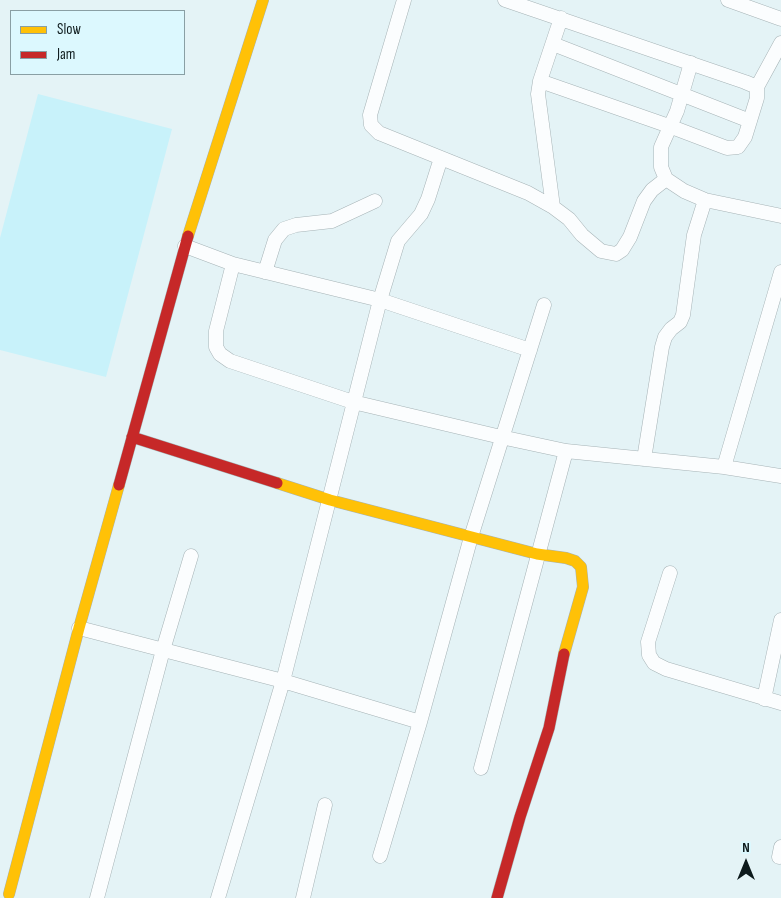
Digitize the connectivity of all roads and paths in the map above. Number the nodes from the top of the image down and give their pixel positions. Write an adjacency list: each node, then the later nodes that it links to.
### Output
1 (263, 0): 22 (street)
2 (404, 0): 16 (street)
3 (505, 0): 6 (street)
4 (728, 0): 5 (street)
5 (760, 5): 7 (street)
6 (561, 18): 9 (street); 10 (street)
7 (781, 19)
8 (781, 43): 12 (street)
9 (553, 44): 11 (street); 13 (street)
10 (691, 63): 12 (street); 13 (street)
11 (540, 81): 15 (street); 20 (street)
12 (757, 87): 14 (street)
13 (682, 95): 14 (street); 15 (street)
14 (750, 121): 15 (street)
15 (669, 126): 17 (street)
16 (441, 158): 20 (street); 26 (street)
17 (666, 179): 18 (street); 20 (street)
18 (704, 200): 21 (street); 33 (street)
19 (375, 201): 24 (street)
20 (553, 208)
21 (781, 216)
22 (185, 246): 23 (street); 30 (street)
23 (233, 264): 24 (street); 29 (street)
24 (265, 272): 26 (street)
25 (781, 272): 34 (street)
26 (380, 300): 28 (street); 29 (street)
27 (544, 305): 28 (street)
28 (530, 350): 31 (street)
29 (353, 402): 31 (street); 36 (street)
30 (132, 437): 36 (street); 42 (street)
31 (501, 438): 32 (street); 37 (street)
32 (566, 450): 33 (street); 38 (street)
33 (644, 459): 34 (street)
34 (724, 467): 35 (street)
35 (781, 476)
36 (330, 500): 37 (street); 44 (street)
37 (471, 537): 38 (street); 47 (street)
38 (537, 554): 48 (street); 55 (street)
39 (191, 556): 43 (street)
40 (670, 573): 45 (street)
41 (781, 620): 45 (street)
42 (80, 628): 43 (street); 51 (street)
43 (163, 650): 44 (street); 52 (street)
44 (283, 681): 47 (street); 53 (street)
45 (764, 699): 46 (street)
46 (781, 703)
47 (420, 722): 50 (street)
48 (481, 768)
49 (325, 805): 54 (street)
50 (380, 856)
51 (9, 893)
52 (97, 898)
53 (218, 898)
54 (303, 898)
55 (497, 898)

